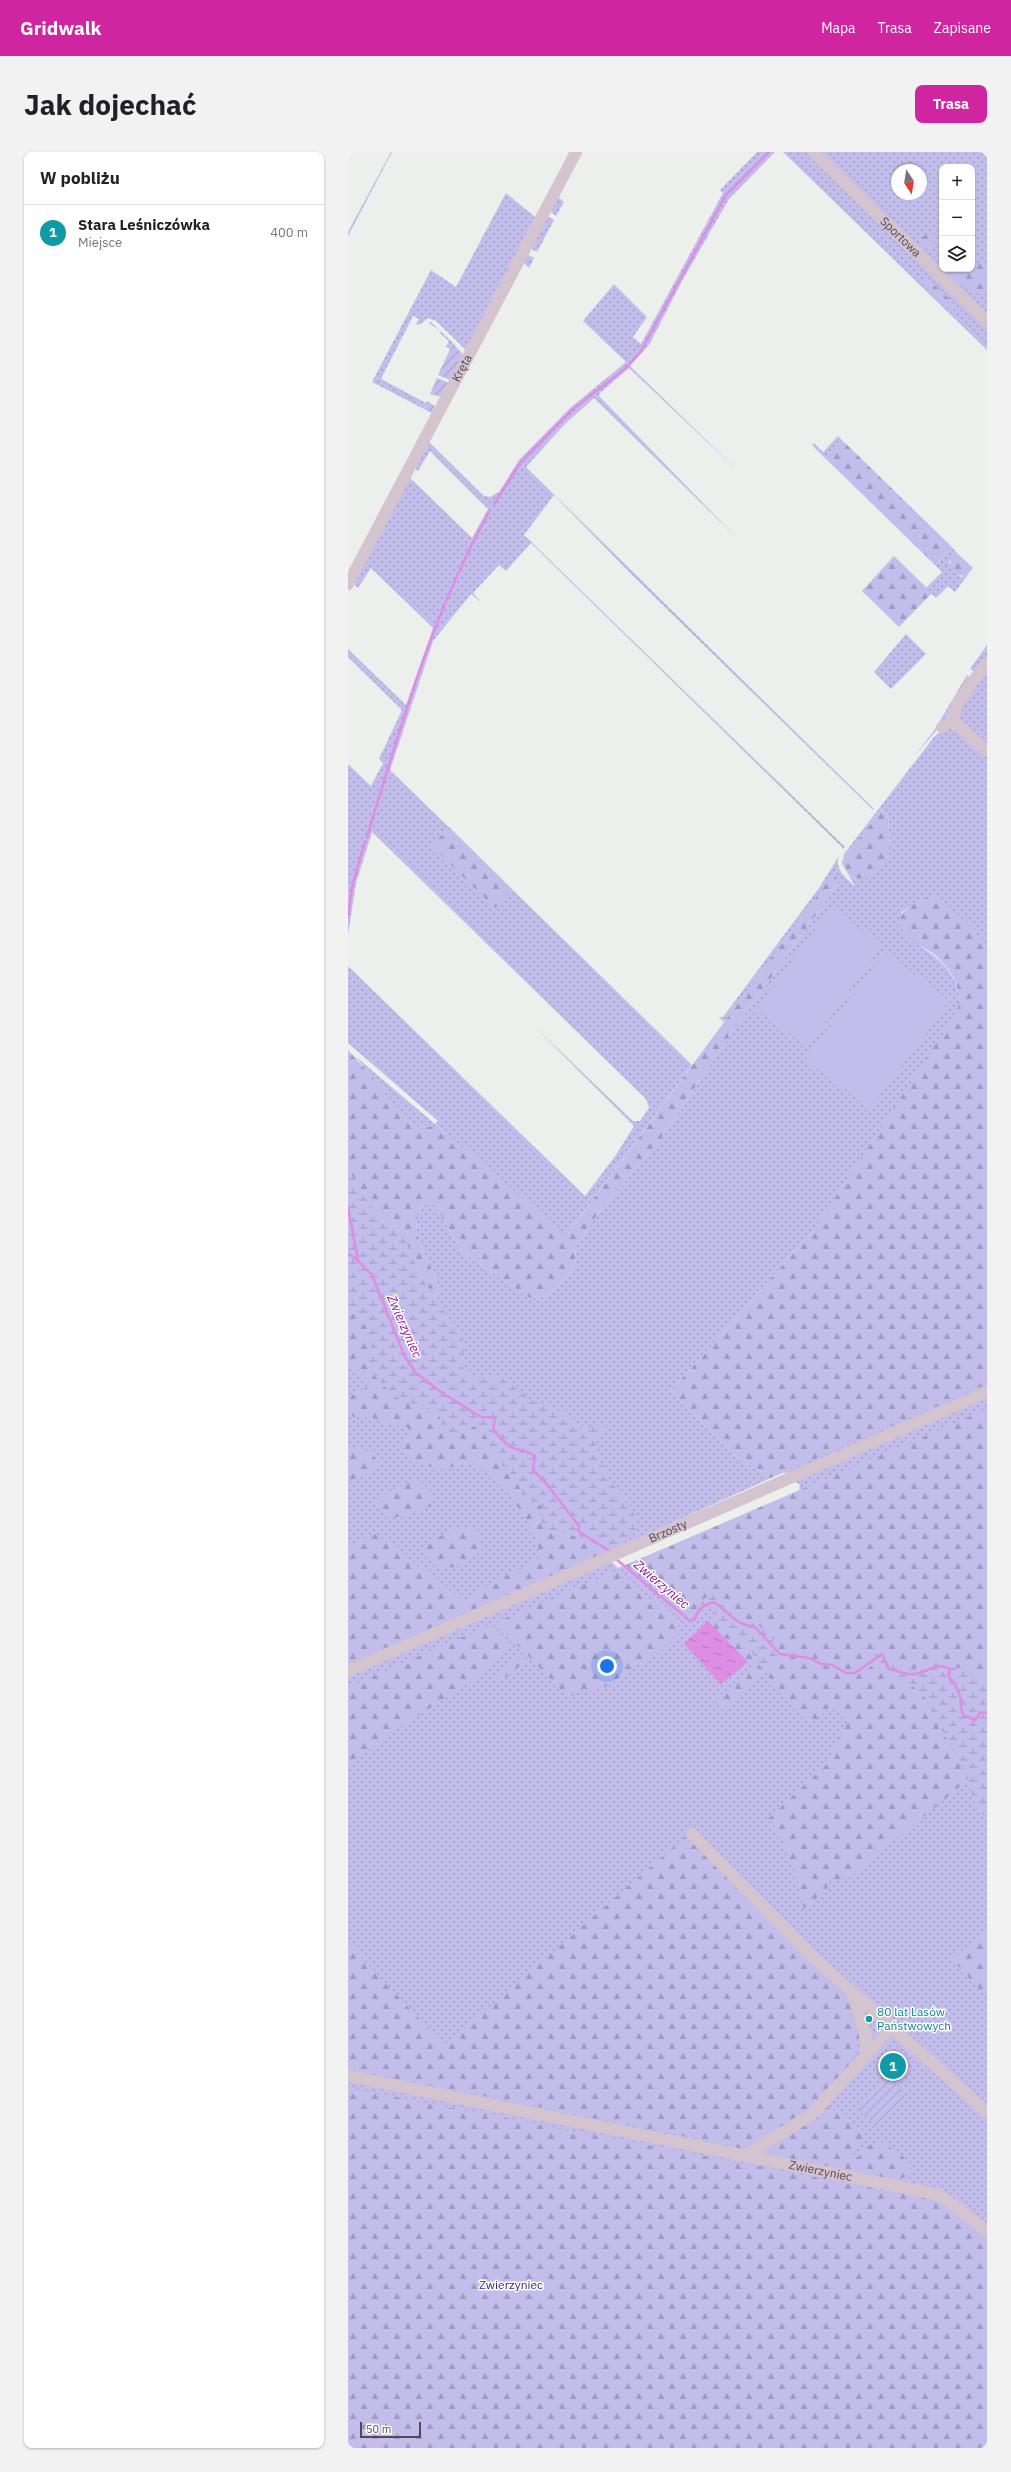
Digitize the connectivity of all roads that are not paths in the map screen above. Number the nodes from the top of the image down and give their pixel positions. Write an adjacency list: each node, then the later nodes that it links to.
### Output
1 (576, 152): 4 (street, Kręta)
2 (814, 152): 3 (street, Sportowa)
3 (987, 322)
4 (348, 584)
5 (987, 663): 6 (street)
6 (954, 721): 7 (street); 8 (street)
7 (942, 727)
8 (987, 751)
9 (987, 1392): 10 (street, Brzosty)
10 (348, 1671)
11 (692, 1834): 12 (street)
12 (853, 1994): 13 (street); 14 (street)
13 (892, 2027): 14 (street); 16 (street)
14 (866, 2052): 17 (street)
15 (348, 2076): 17 (street, Zwierzyniec)
16 (987, 2112)
17 (744, 2156): 18 (street, Zwierzyniec)
18 (987, 2232)

